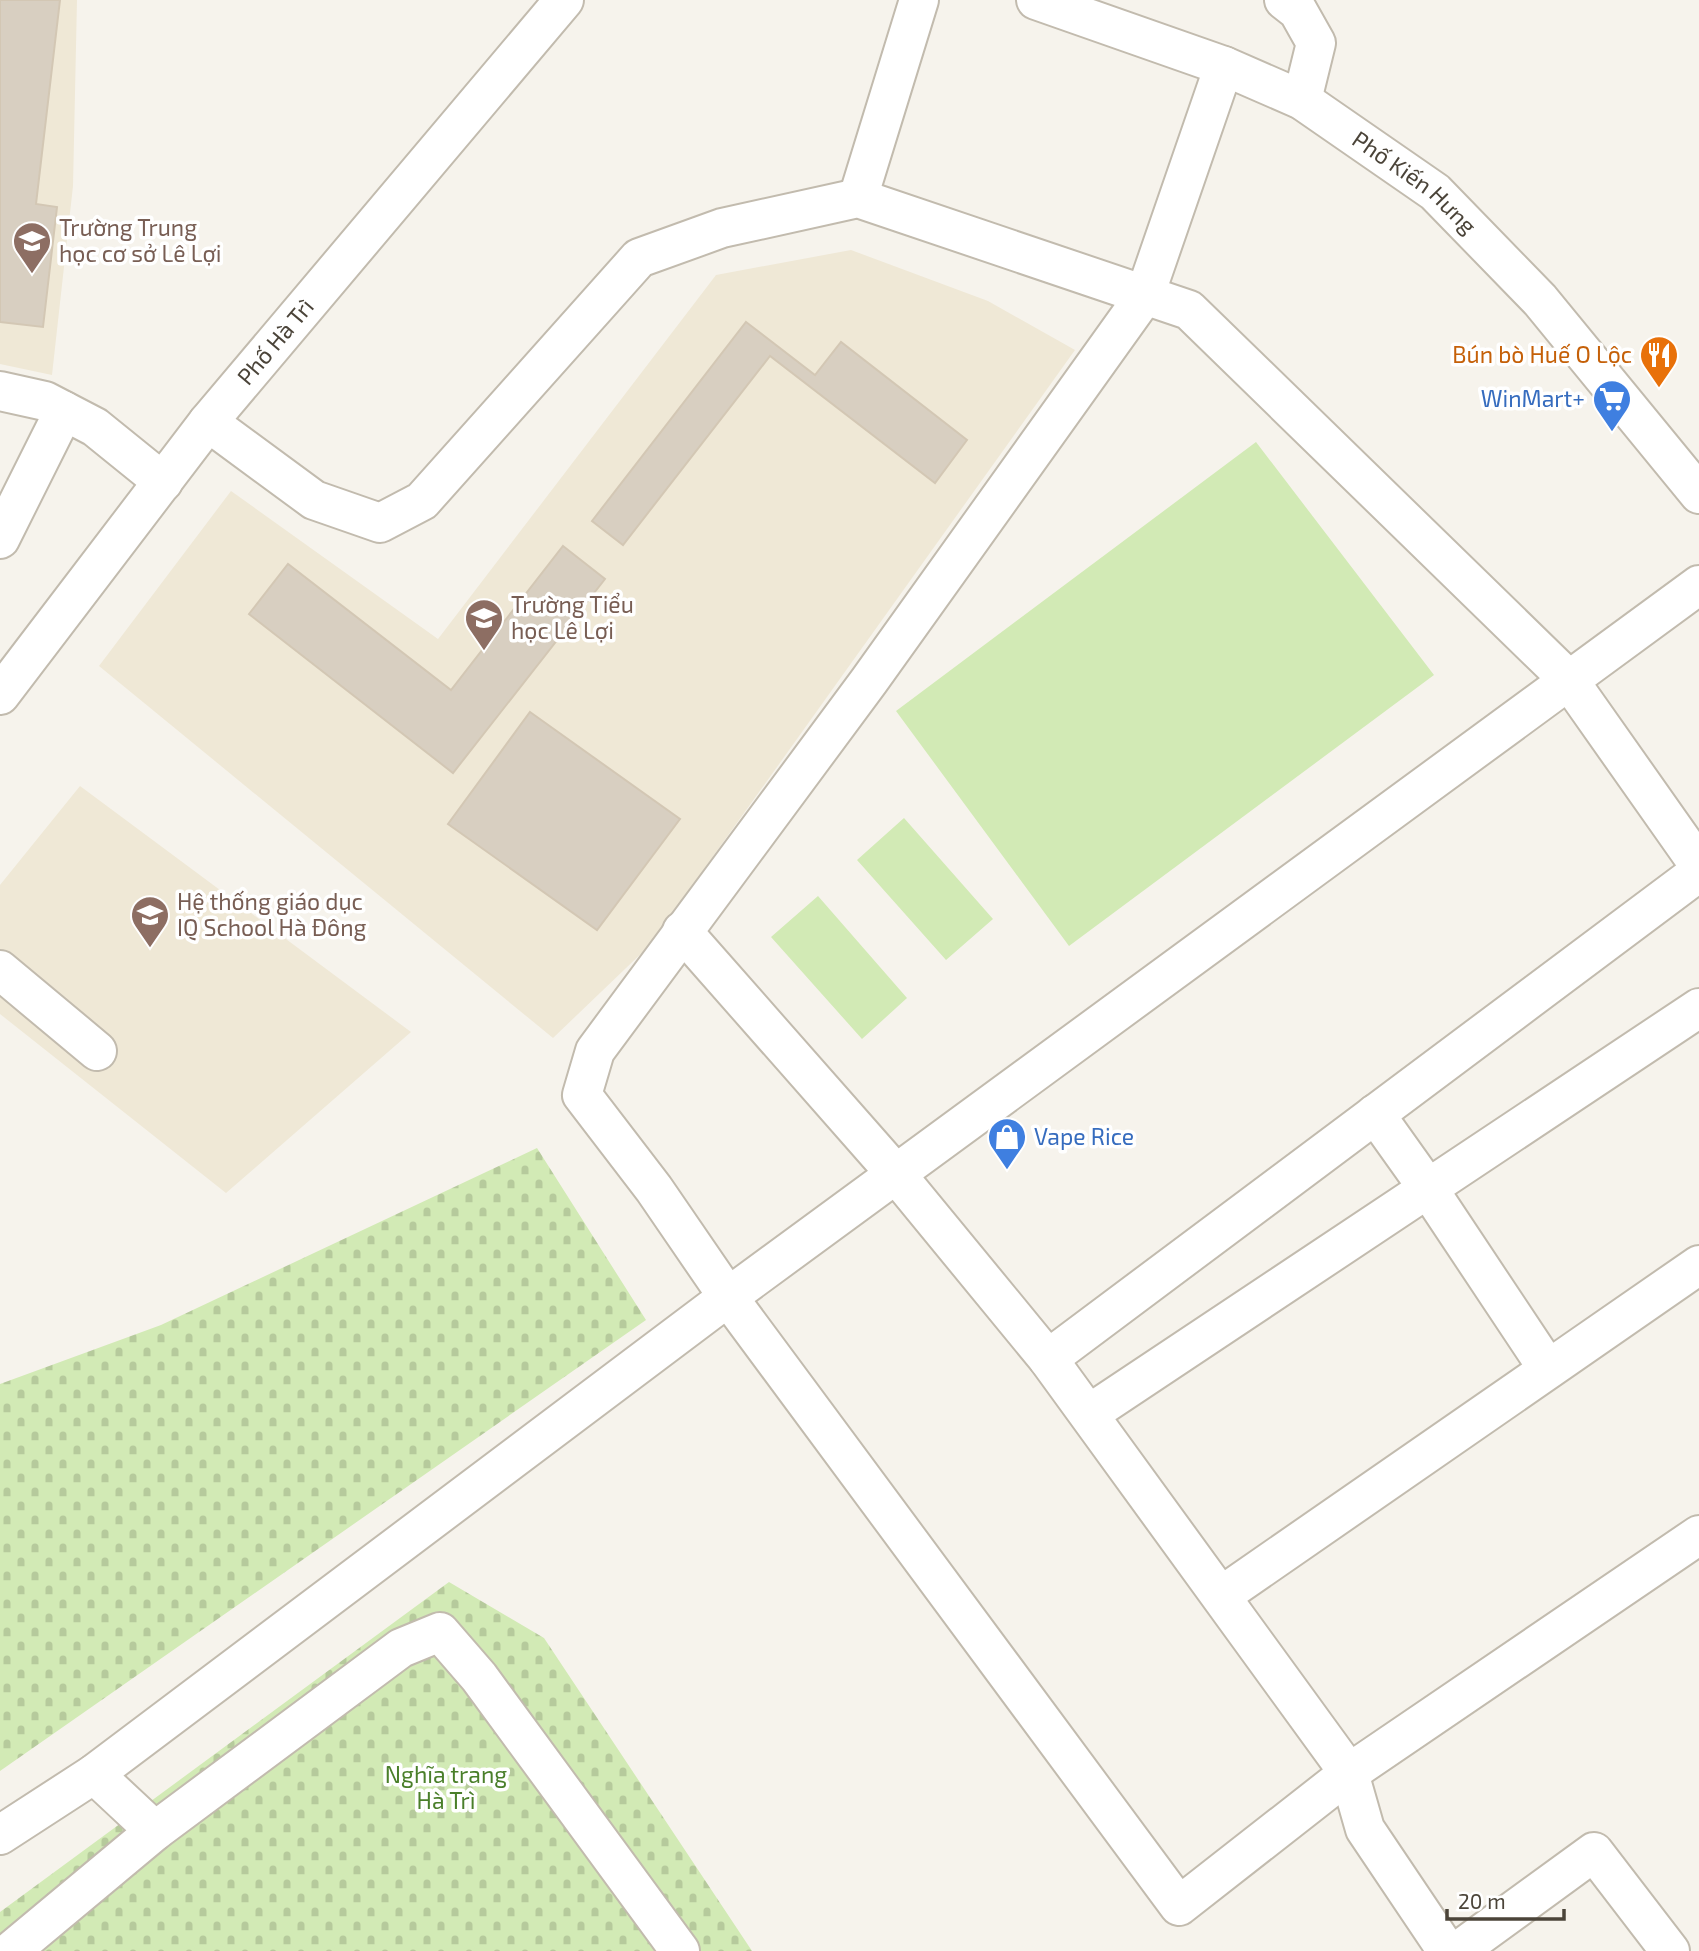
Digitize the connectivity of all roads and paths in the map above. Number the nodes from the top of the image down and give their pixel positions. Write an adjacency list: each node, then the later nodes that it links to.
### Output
1 (564, 0): 11 (street, Phố Hà Trì)
2 (919, 0): 7 (street)
3 (1036, 0): 5 (street, Phố Kiến Hưng)
4 (1284, 0): 6 (street)
5 (1224, 66): 6 (street, Phố Kiến Hưng); 8 (street)
6 (1302, 100): 13 (street, Phố Kiến Hưng)
7 (858, 198): 8 (street); 11 (street)
8 (1145, 295): 16 (street); 20 (street)
9 (0, 391): 10 (street)
10 (64, 411): 12 (street); 14 (street)
11 (208, 422): 12 (street, Phố Hà Trì)
12 (163, 482): 17 (street, Phố Hà Trì)
13 (1699, 494)
14 (0, 539)
15 (1699, 585): 16 (street)
16 (1569, 679): 18 (street); 25 (street)
17 (0, 695)
18 (1699, 866)
19 (1699, 872): 24 (street)
20 (682, 931): 25 (street); 28 (street)
21 (0, 970): 23 (street)
22 (1699, 1008): 26 (street)
23 (97, 1051)
24 (1375, 1114): 26 (street); 29 (street)
25 (896, 1174): 28 (street); 29 (street)
26 (1427, 1187): 30 (street); 31 (street)
27 (1699, 1265): 30 (street)
28 (728, 1297): 34 (street); 35 (street)
29 (1048, 1359): 31 (street)
30 (1548, 1369): 33 (street)
31 (1089, 1414): 33 (street)
32 (1699, 1535): 34 (street)
33 (1221, 1596): 34 (street)
34 (1349, 1773): 40 (street)
35 (94, 1774): 36 (street); 37 (street)
36 (155, 1831): 38 (street); 39 (street)
37 (0, 1836)
38 (11, 1951)
39 (680, 1951)
40 (1447, 1951)
41 (1458, 1951): 42 (street)
42 (1670, 1951)

